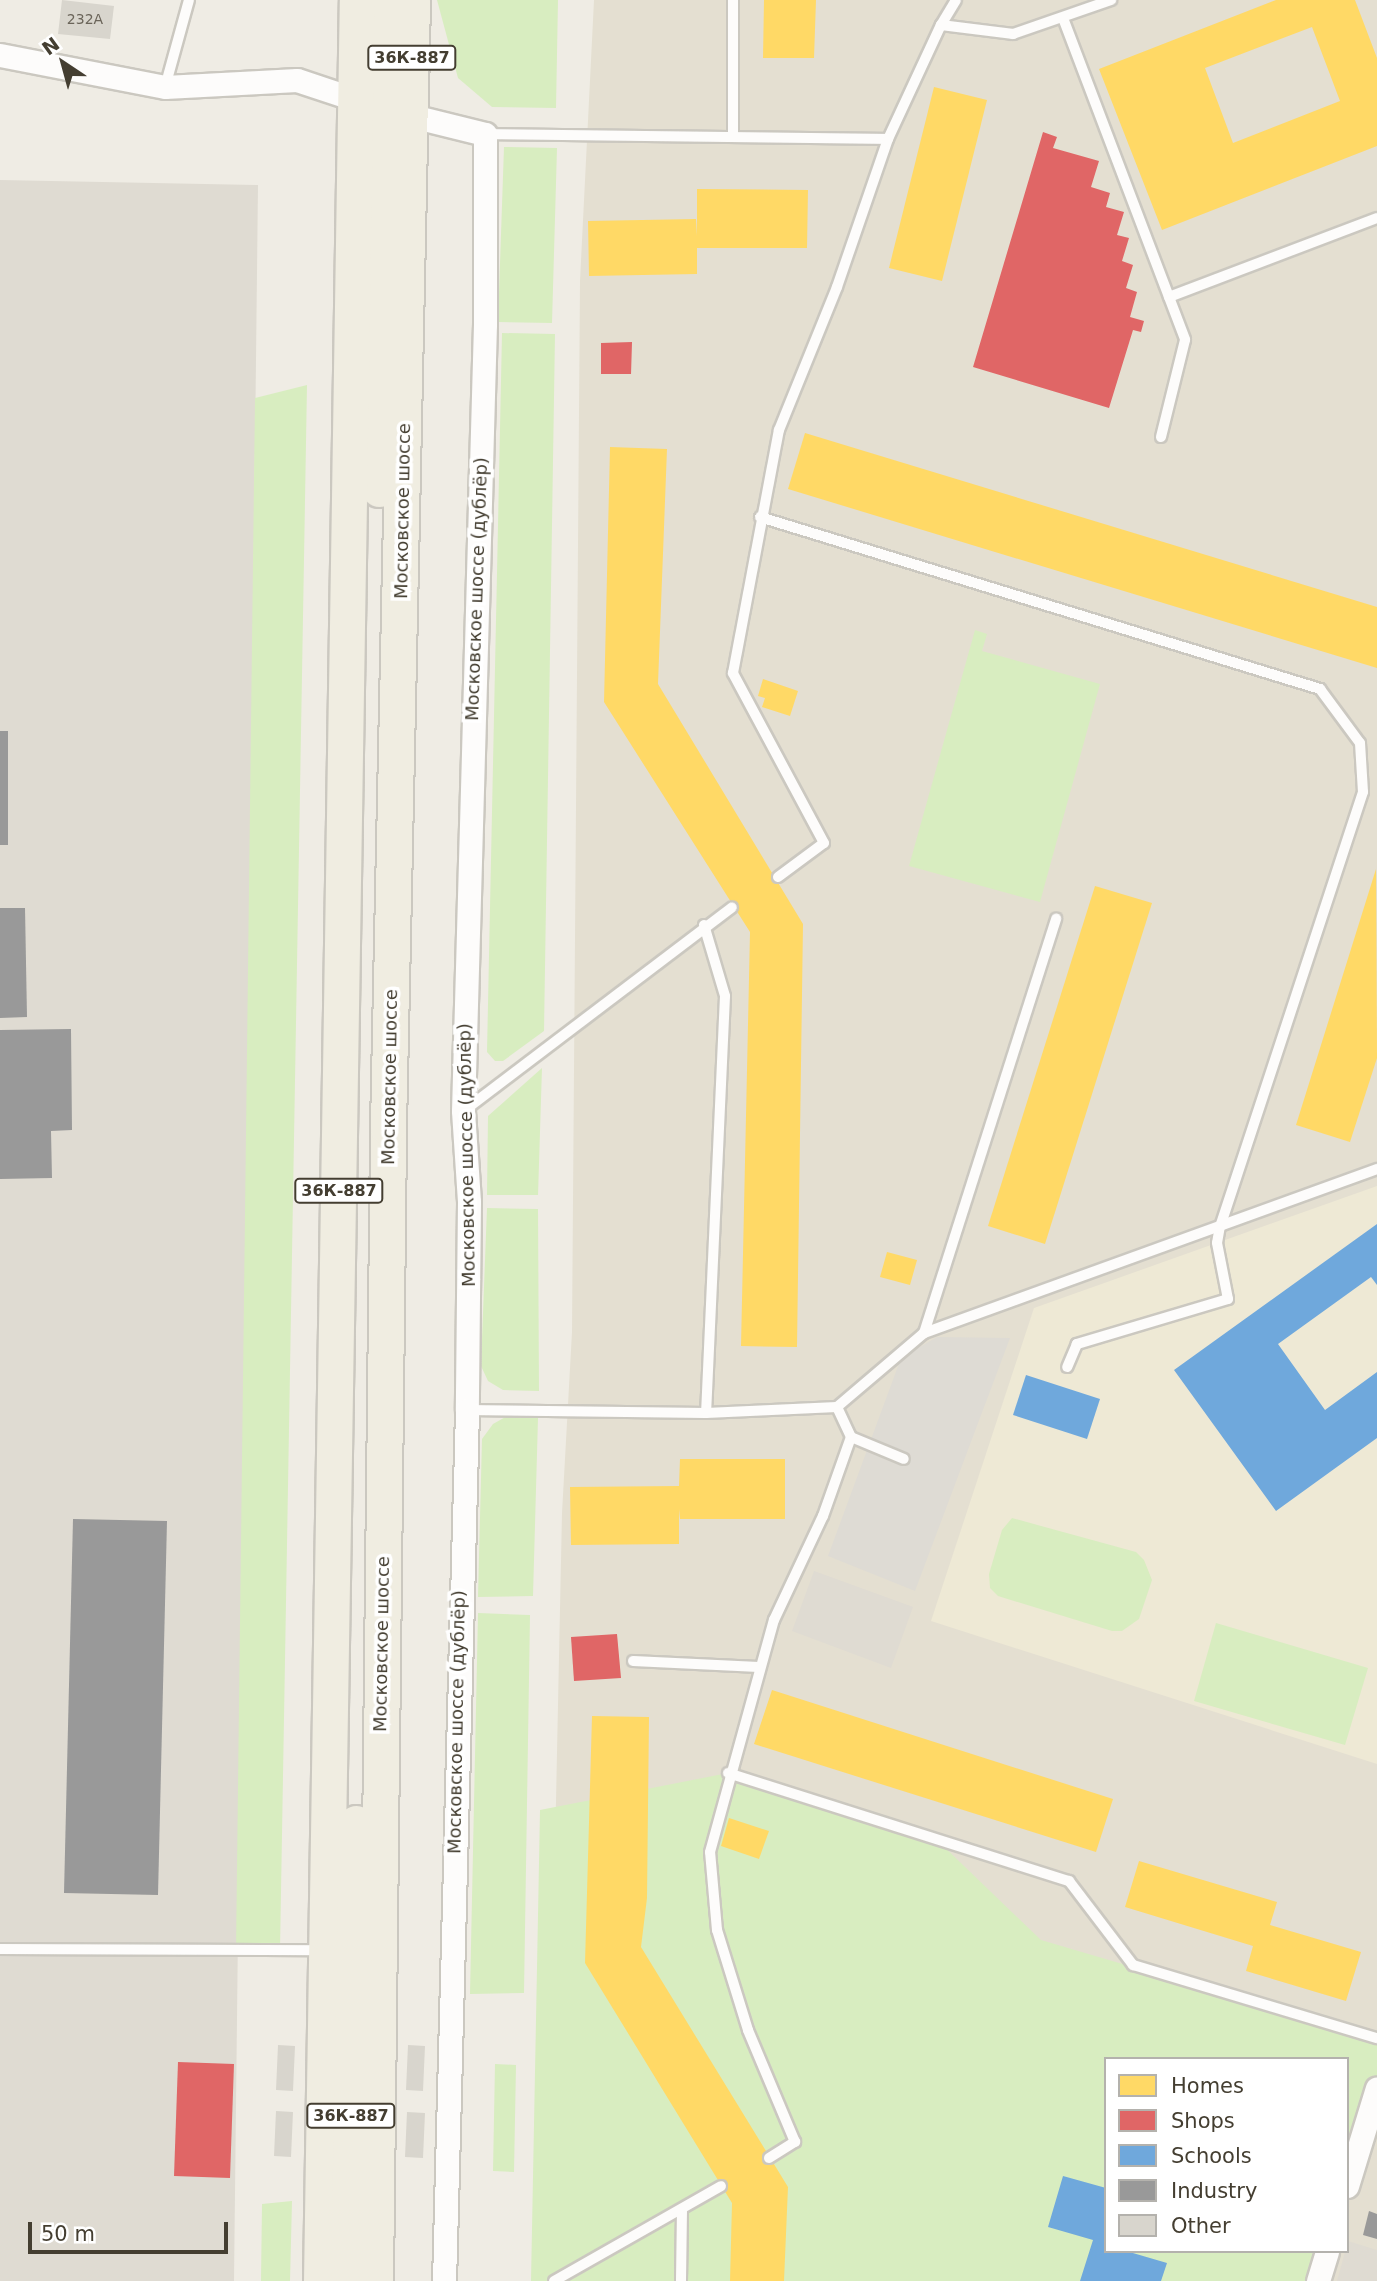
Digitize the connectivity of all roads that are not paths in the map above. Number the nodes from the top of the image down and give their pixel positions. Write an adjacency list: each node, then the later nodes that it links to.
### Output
1 (189, 0): 11 (lane)
2 (357, 0): 12 (main road, Московское шоссе / 36К-887)
3 (382, 0): 12 (main road, Московское шоссе / 36К-887)
4 (412, 0): 12 (main road, Московское шоссе / 36К-887)
5 (733, 0): 14 (lane)
6 (956, 0): 9 (lane)
7 (1111, 0): 8 (lane)
8 (1063, 18): 9 (lane); 17 (lane)
9 (941, 25): 15 (lane)
10 (0, 55): 11 (street)
11 (165, 86): 12 (street)
12 (384, 109): 13 (street); 38 (main road, Московское шоссе / 36К-887); 48 (main road, Московское шоссе / 36К-887)
13 (485, 134): 14 (lane); 24 (street, Московское шоссе (дублёр))
14 (733, 137): 15 (lane)
15 (887, 139): 19 (lane)
16 (1377, 218): 17 (lane)
17 (1169, 297): 18 (lane)
18 (1161, 437)
19 (760, 517): 20 (lane); 26 (lane)
20 (778, 877)
21 (732, 907): 23 (lane)
22 (1056, 919): 27 (lane)
23 (705, 925): 24 (lane); 31 (lane)
24 (463, 1111): 30 (street, Московское шоссе (дублёр))
25 (1377, 1169): 26 (lane)
26 (1220, 1226): 27 (lane); 28 (lane)
27 (924, 1333): 29 (lane)
28 (1067, 1367)
29 (837, 1406): 31 (lane); 32 (lane)
30 (467, 1410): 31 (lane); 49 (street, Московское шоссе (дублёр))
31 (706, 1413)
32 (851, 1437): 33 (lane); 35 (lane)
33 (904, 1459)
34 (633, 1661): 35 (lane)
35 (760, 1667): 36 (lane)
36 (728, 1773): 39 (lane); 41 (lane)
37 (0, 1949): 38 (lane)
38 (340, 1950): 46 (main road, Московское шоссе / 36К-887); 47 (main road, Московское шоссе / 36К-887)
39 (1377, 2038)
40 (1377, 2088): 42 (street)
41 (769, 2158)
42 (1349, 2179)
43 (721, 2186): 44 (lane)
44 (682, 2209): 50 (lane); 51 (lane)
45 (1326, 2253): 52 (street)
46 (321, 2281)
47 (348, 2281)
48 (375, 2281)
49 (444, 2281)
50 (554, 2281)
51 (681, 2281)
52 (1318, 2281)

